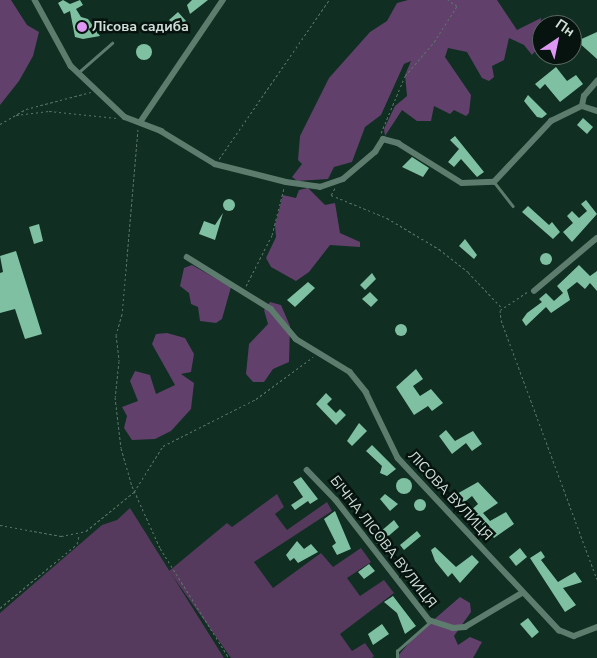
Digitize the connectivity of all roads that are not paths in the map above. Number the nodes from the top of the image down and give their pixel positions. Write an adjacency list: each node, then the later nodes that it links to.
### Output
1 (35, 0): 4 (street)
2 (223, 0): 8 (street)
3 (112, 43): 4 (lane)
4 (78, 73): 8 (street)
5 (597, 81): 6 (street)
6 (582, 106): 7 (street); 9 (street)
7 (597, 111)
8 (141, 121): 9 (street)
9 (494, 182): 10 (lane)
10 (513, 206)
11 (597, 238): 13 (street)
12 (187, 257): 15 (street, ЛІСОВА ВУЛИЦЯ)
13 (534, 291)
14 (307, 470): 16 (street, БІЧНА ЛІСОВА ВУЛИЦЯ)
15 (522, 593): 16 (street, БІЧНА ЛІСОВА ВУЛИЦЯ); 17 (street, ЛІСОВА ВУЛИЦЯ)
16 (431, 621): 18 (lane)
17 (597, 627)
18 (397, 658)

